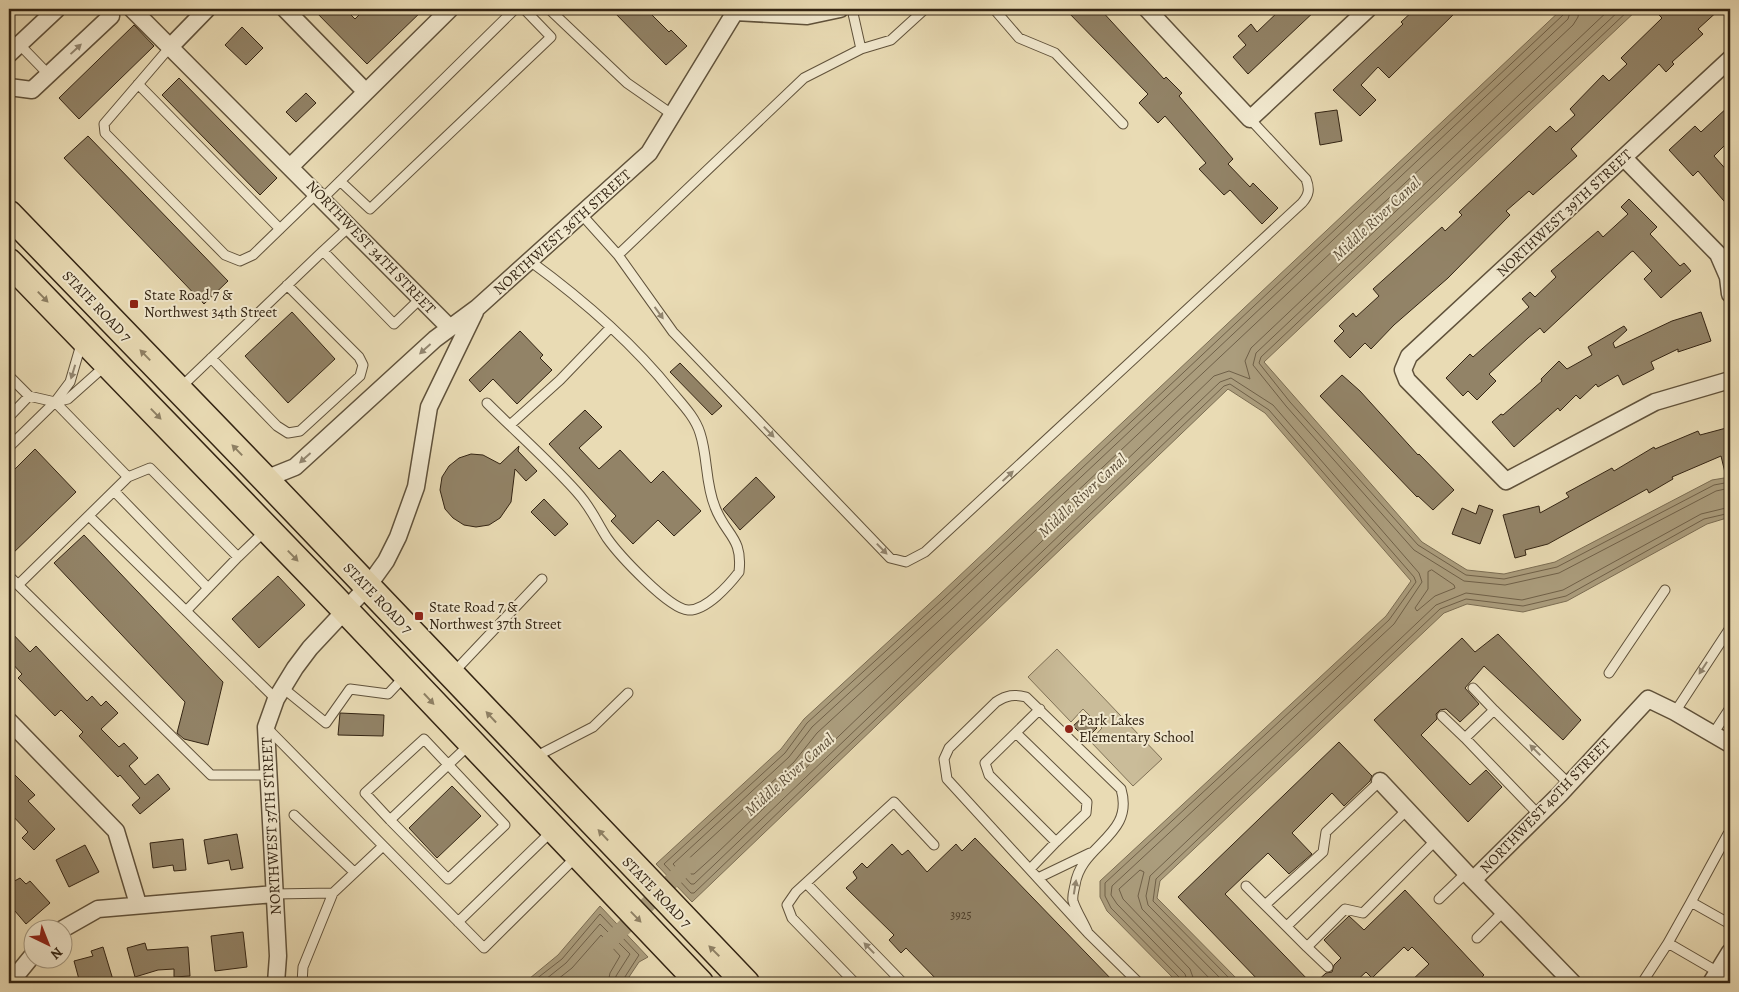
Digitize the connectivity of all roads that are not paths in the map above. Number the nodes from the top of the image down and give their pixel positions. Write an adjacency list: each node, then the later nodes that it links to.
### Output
1 (56, 9): 18 (street)
2 (110, 9): 21 (street, one-way to 2)
3 (132, 9): 17 (street, NORTHWEST 34TH STREET)
4 (207, 9): 17 (street)
5 (285, 9): 24 (street)
6 (450, 9): 24 (street)
7 (515, 9): 30 (lane)
8 (524, 9): 30 (lane)
9 (548, 9): 25 (lane)
10 (840, 9): 16 (street, NORTHWEST 36TH STREET)
11 (852, 9): 19 (lane)
12 (925, 9): 19 (lane)
13 (994, 9): 27 (lane)
14 (1147, 9): 26 (street)
15 (1368, 9): 26 (street)
16 (734, 10): 25 (street, NORTHWEST 36TH STREET)
17 (170, 47): 22 (lane); 29 (street, NORTHWEST 34TH STREET)
18 (14, 49): 21 (lane)
19 (861, 49): 37 (lane)
20 (1730, 59): 28 (street, NORTHWEST 39TH STREET)
21 (49, 75): 23 (street)
22 (138, 84): 35 (lane); 35 (lane)
23 (9, 87)
24 (366, 92): 29 (street)
25 (673, 114): 33 (street, NORTHWEST 36TH STREET)
26 (1250, 119): 37 (lane, one-way to 26)
27 (1123, 124)
28 (1624, 158): 41 (street); 50 (street, NORTHWEST 39TH STREET)
29 (291, 166): 31 (street, NORTHWEST 34TH STREET)
30 (340, 181): 31 (lane)
31 (320, 196): 34 (street, NORTHWEST 34TH STREET); 35 (lane)
32 (9, 214): 51 (main road, STATE ROAD 7, one-way to 32)
33 (582, 215): 37 (lane); 38 (street, NORTHWEST 36TH STREET)
34 (350, 226): 36 (lane); 42 (street, NORTHWEST 34TH STREET)
35 (280, 229)
36 (323, 251): 40 (lane); 42 (lane)
37 (618, 255)
38 (530, 261): 43 (street, NORTHWEST 36TH STREET); 45 (lane)
39 (9, 262): 46 (main road, STATE ROAD 7, one-way to 46)
40 (287, 286): 47 (lane); 47 (lane)
41 (1730, 294)
42 (420, 298): 44 (street, NORTHWEST 34TH STREET)
43 (477, 308): 44 (street, NORTHWEST 36TH STREET); 67 (street, NORTHWEST 37TH STREET)
44 (450, 328): 59 (street, NORTHWEST 36TH STREET, one-way to 59)
45 (611, 328): 56 (lane); 56 (lane)
46 (83, 339): 48 (main road, STATE ROAD 7); 53 (lane, one-way to 53)
47 (211, 358): 51 (lane)
48 (107, 364): 53 (lane); 62 (main road, STATE ROAD 7, one-way to 62)
49 (9, 376): 52 (lane)
50 (1730, 380)
51 (178, 390): 59 (main road, STATE ROAD 7, one-way to 51)
52 (29, 396): 53 (lane); 55 (lane)
53 (55, 402): 57 (lane); 58 (lane)
54 (487, 403): 56 (lane)
55 (9, 417)
56 (510, 425)
57 (9, 447)
58 (128, 477): 60 (lane); 63 (lane)
59 (265, 479): 67 (main road, STATE ROAD 7)
60 (114, 491): 61 (lane); 68 (lane)
61 (89, 516): 66 (lane); 71 (lane)
62 (267, 529): 63 (lane); 70 (main road, STATE ROAD 7, one-way to 70)
63 (238, 558): 68 (lane)
64 (9, 576): 66 (lane)
65 (542, 578): 75 (lane)
66 (18, 585): 93 (lane)
67 (368, 586): 70 (street, NORTHWEST 37TH STREET); 75 (main road, STATE ROAD 7)
68 (208, 588): 71 (lane)
69 (1665, 590): 73 (lane)
70 (346, 610): 74 (main road, STATE ROAD 7); 77 (street, NORTHWEST 37TH STREET)
71 (186, 611): 77 (lane)
72 (1730, 628): 82 (lane, one-way to 82)
73 (1609, 673)
74 (406, 674): 77 (lane); 89 (main road, STATE ROAD 7, one-way to 89)
75 (451, 675): 91 (main road, STATE ROAD 7, one-way to 75)
76 (1473, 688): 81 (lane)
77 (279, 693): 85 (street, NORTHWEST 37TH STREET)
78 (628, 693): 91 (lane)
79 (1730, 708): 87 (lane)
80 (1040, 709): 86 (lane); 106 (lane); 108 (lane)
81 (1494, 710): 88 (lane); 95 (lane, one-way to 81)
82 (1675, 712): 87 (street); 95 (street, NORTHWEST 40TH STREET)
83 (1442, 716): 88 (lane)
84 (9, 721): 118 (street)
85 (266, 727): 93 (street, NORTHWEST 37TH STREET); 105 (lane)
86 (1016, 733): 103 (lane); 103 (lane)
87 (1713, 734): 90 (street)
88 (1465, 738): 98 (lane)
89 (471, 743): 92 (lane); 100 (main road, STATE ROAD 7)
90 (1730, 744)
91 (531, 759): 137 (main road, STATE ROAD 7, one-way to 91)
92 (448, 765): 99 (lane); 99 (lane); 99 (lane)
93 (268, 775): 115 (street, NORTHWEST 37TH STREET)
94 (1380, 781): 96 (street, NORTHWEST 40TH STREET); 119 (lane)
95 (1569, 784): 98 (street, NORTHWEST 40TH STREET)
96 (1407, 810): 102 (street, NORTHWEST 40TH STREET); 124 (lane)
97 (294, 815): 109 (lane)
98 (1539, 815): 110 (street, NORTHWEST 40TH STREET)
99 (390, 820)
100 (553, 830): 107 (main road, STATE ROAD 7); 121 (lane)
101 (1728, 834): 117 (lane)
102 (1436, 840): 110 (street, NORTHWEST 40TH STREET); 128 (lane)
103 (1056, 842): 108 (lane)
104 (934, 845): 112 (lane)
105 (382, 846): 109 (lane); 121 (lane)
106 (1090, 853): 111 (lane); 125 (lane, one-way to 106)
107 (577, 856): 121 (lane); 136 (main road, STATE ROAD 7, one-way to 136)
108 (1030, 869): 111 (lane)
109 (354, 872): 114 (lane)
110 (1470, 877): 116 (lane); 120 (street)
111 (1038, 878): 125 (lane)
112 (806, 883): 138 (lane); 139 (lane, one-way to 112)
113 (1246, 886): 119 (lane)
114 (333, 893): 115 (lane); 135 (lane)
115 (274, 894): 118 (street); 134 (street, NORTHWEST 37TH STREET)
116 (1439, 900)
117 (1691, 902): 123 (lane); 127 (lane)
118 (138, 904): 122 (street)
119 (1265, 905): 124 (lane)
120 (1503, 912): 126 (lane); 141 (street)
121 (458, 922)
122 (72, 924)
123 (1730, 924)
124 (1287, 926): 128 (lane)
125 (1088, 932): 140 (lane)
126 (1477, 938)
127 (1668, 943): 133 (lane); 142 (lane)
128 (1307, 947): 131 (lane)
129 (1730, 952): 133 (street)
130 (22, 964): 132 (street)
131 (1328, 967)
132 (12, 972)
133 (1714, 978)
134 (276, 983)
135 (302, 983)
136 (700, 983)
137 (746, 983)
138 (855, 983)
139 (903, 983)
140 (1138, 983)
141 (1573, 983)
142 (1642, 983)

